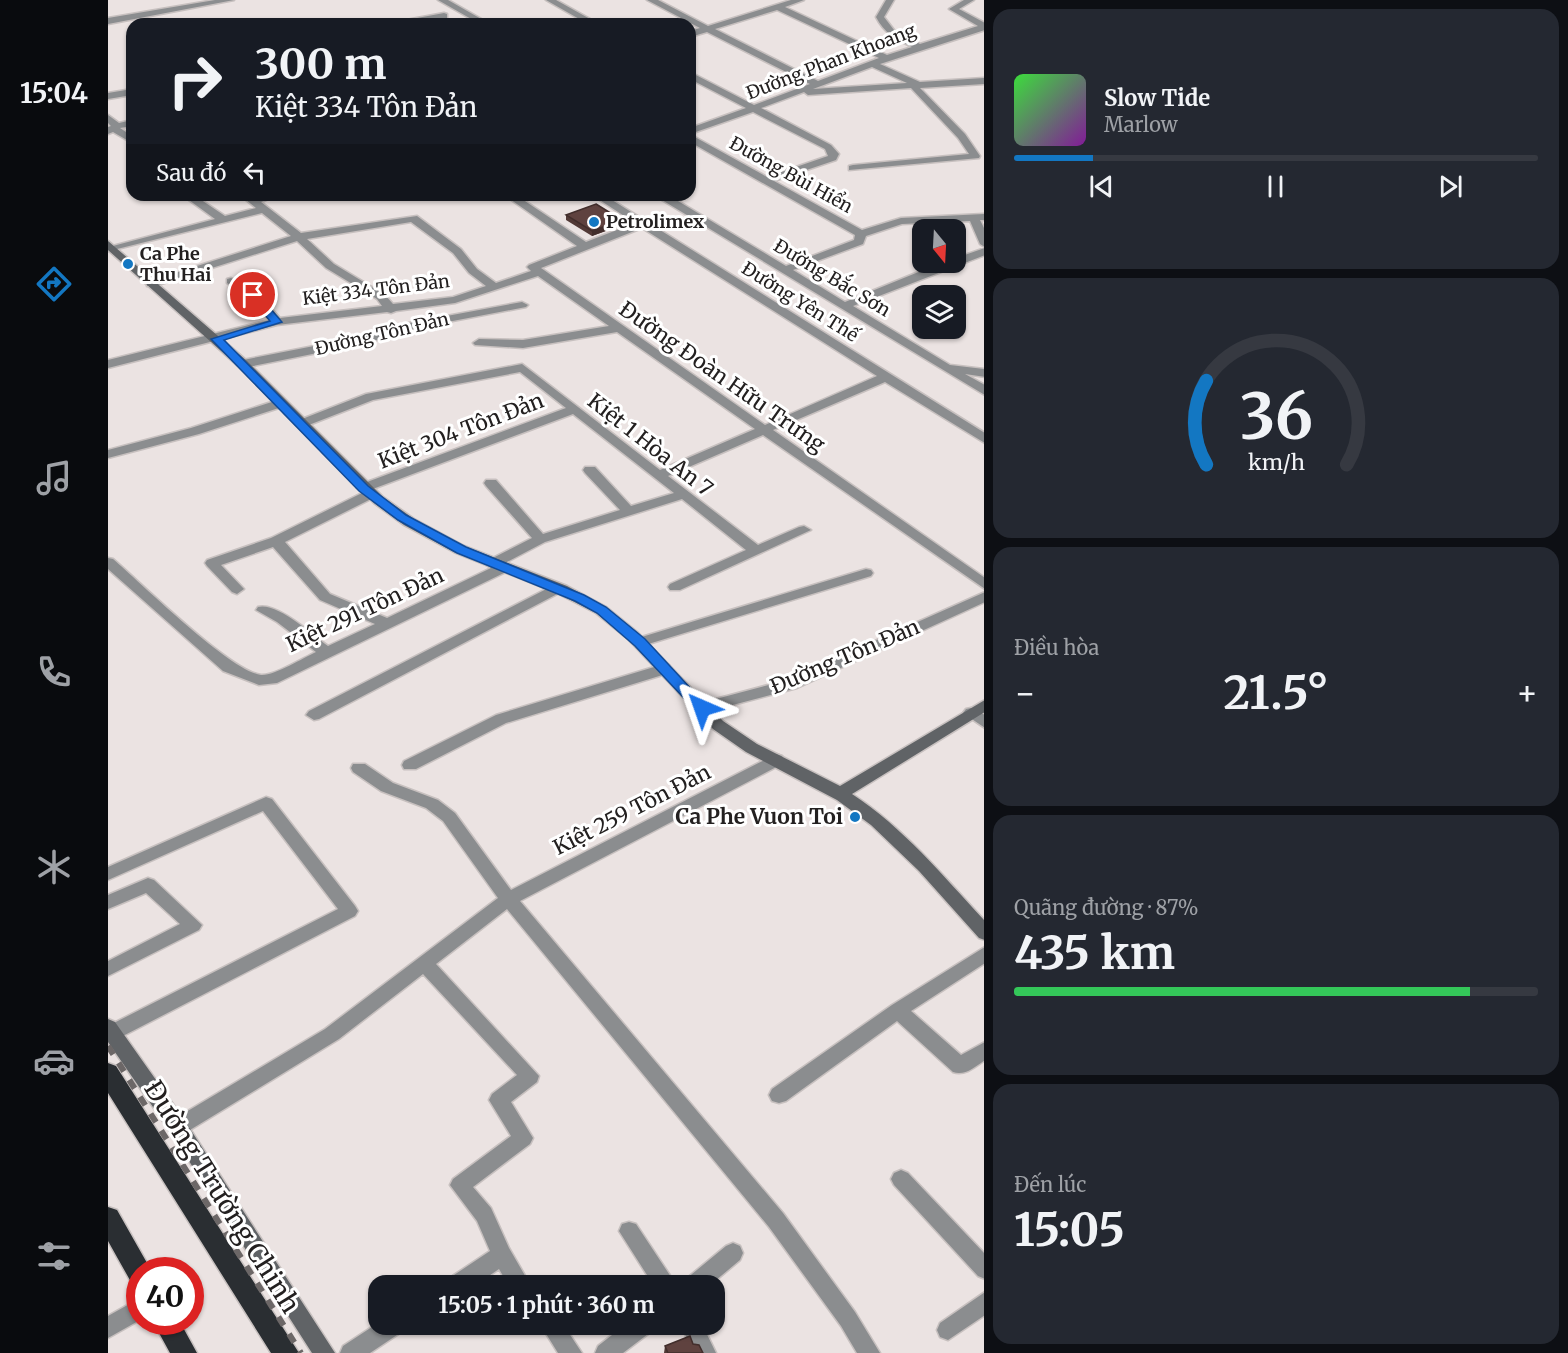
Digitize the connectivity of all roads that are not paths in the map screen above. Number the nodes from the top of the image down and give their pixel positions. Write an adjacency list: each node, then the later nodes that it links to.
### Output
1 (230, 0): 12 (street)
2 (434, 0): 14 (street)
3 (442, 0): 15 (street)
4 (549, 0): 16 (street)
5 (651, 0): 17 (street)
6 (800, 0): 10 (street)
7 (890, 0): 23 (street)
8 (970, 0): 11 (street)
9 (944, 6): 11 (street)
10 (778, 7): 21 (street); 24 (street)
11 (954, 9): 20 (street)
12 (149, 14): 13 (street); 18 (street)
13 (154, 18)
14 (445, 18)
15 (475, 18)
16 (584, 18)
17 (687, 18)
18 (108, 21)
19 (696, 22): 21 (street)
20 (984, 27): 23 (street, Đường Phan Khoang)
21 (707, 28): 22 (street); 28 (street)
22 (696, 32)
23 (917, 46): 24 (street, Đường Phan Khoang)
24 (886, 58): 25 (street, Đường Phan Khoang)
25 (873, 64): 28 (street, Đường Phan Khoang); 29 (street)
26 (696, 78): 33 (street)
27 (984, 81): 29 (street)
28 (819, 85): 30 (street, Đường Phan Khoang)
29 (917, 86): 30 (street); 39 (street)
30 (802, 92): 33 (street, Đường Phan Khoang)
31 (126, 93): 32 (street)
32 (108, 96)
33 (754, 109): 35 (street, Đường Phan Khoang); 40 (street)
34 (108, 118): 36 (street)
35 (696, 128)
36 (113, 129): 37 (street)
37 (126, 137)
38 (696, 141): 40 (street, Đường Bùi Hiển)
39 (853, 168)
40 (767, 180): 50 (street, Đường Bùi Hiển)
41 (196, 201): 48 (street)
42 (254, 201): 46 (street, Đường Tôn Đản)
43 (518, 201): 54 (street)
44 (606, 201): 49 (street, Đường Yên Thế)
45 (672, 201): 57 (street, Đường Bắc Sơn)
46 (265, 209): 48 (street); 51 (street, Đường Tôn Đản)
47 (979, 218): 50 (street); 52 (street)
48 (222, 219): 53 (street)
49 (642, 224): 54 (street); 74 (street, Đường Yên Thế)
50 (861, 234): 57 (street, Đường Bùi Hiển)
51 (298, 237): 61 (street); 62 (street); 65 (street, Đường Tôn Đản)
52 (984, 244)
53 (110, 246): 61 (street)
54 (585, 246): 58 (street)
55 (984, 251): 56 (street)
56 (966, 258)
57 (784, 270): 64 (street, Đường Bắc Sơn)
58 (539, 272): 62 (street, Kiệt 334 Tôn Đản); 67 (street, Đường Đoàn Hữu Trưng)
59 (927, 273): 64 (street)
60 (231, 281): 66 (street)
61 (151, 284): 68 (street)
62 (494, 287): 65 (street, Kiệt 334 Tôn Đản)
63 (522, 305): 71 (street, Đường Tôn Đản)
64 (844, 306): 72 (street, Đường Bắc Sơn)
65 (390, 310): 66 (street, Kiệt 334 Tôn Đản)
66 (277, 322): 68 (street, Kiệt 334 Tôn Đản)
67 (618, 328): 69 (street); 79 (street, Đường Đoàn Hữu Trưng)
68 (217, 339): 70 (street, Kiệt 334 Tôn Đản); 71 (street)
69 (479, 343)
70 (108, 364)
71 (243, 364): 76 (street)
72 (944, 366): 73 (street); 75 (street, Đường Bắc Sơn)
73 (984, 373)
74 (886, 377): 79 (street); 80 (street, Đường Yên Thế)
75 (984, 391)
76 (281, 403): 78 (street); 81 (street)
77 (573, 410): 78 (street, Kiệt 1 Hòa An 7); 83 (street, Kiệt 1 Hòa An 7); 85 (street, Kiệt 304 Tôn Đản)
78 (301, 424): 85 (street)
79 (763, 430): 83 (street); 95 (street, Đường Đoàn Hữu Trưng)
80 (984, 439)
81 (108, 454)
82 (590, 470): 87 (street)
83 (657, 476): 86 (street, Kiệt 1 Hòa An 7)
84 (491, 483): 89 (street)
85 (367, 491): 90 (street, Kiệt 304 Tôn Đản); 93 (street)
86 (682, 495): 87 (street, Kiệt 291 Tôn Đản); 91 (street, Kiệt 1 Hòa An 7)
87 (628, 511): 89 (street, Kiệt 291 Tôn Đản)
88 (804, 530): 91 (street)
89 (540, 539): 93 (street, Kiệt 291 Tôn Đản)
90 (276, 541): 98 (street, Kiệt 304 Tôn Đản); 101 (street)
91 (756, 551): 96 (street)
92 (108, 562): 103 (street, Kiệt 291 Tôn Đản)
93 (498, 566): 97 (street); 101 (street, Kiệt 291 Tôn Đản)
94 (866, 573): 102 (street)
95 (984, 585)
96 (675, 587)
97 (558, 588): 102 (street); 107 (street)
98 (237, 589)
99 (984, 596): 105 (street, Đường Tôn Đản)
100 (263, 610): 103 (street)
101 (389, 624): 103 (street, Kiệt 291 Tôn Đản)
102 (640, 642): 104 (street)
103 (326, 652)
104 (664, 669): 105 (street); 110 (street)
105 (702, 708): 109 (street)
106 (978, 709): 108 (street); 112 (street)
107 (314, 715)
108 (984, 723)
109 (776, 760): 112 (street); 114 (street, Kiệt 259 Tôn Đản)
110 (410, 765)
111 (358, 768): 114 (street)
112 (840, 794): 116 (street)
113 (108, 873): 121 (street)
114 (508, 899): 118 (street, Kiệt 259 Tôn Đản); 153 (street)
115 (108, 902): 119 (street)
116 (984, 933)
117 (984, 954): 120 (street)
118 (425, 965): 125 (street, Kiệt 259 Tôn Đản); 130 (street)
119 (108, 969)
120 (898, 1010): 122 (street); 124 (street)
121 (110, 1030): 125 (street)
122 (984, 1050)
123 (108, 1073): 147 (highway, Đường Trường Chinh)
124 (779, 1095)
125 (178, 1127): 148 (street)
126 (901, 1179): 132 (street)
127 (108, 1218): 131 (highway)
128 (629, 1231): 135 (street)
129 (732, 1253): 136 (street)
130 (502, 1256): 133 (street); 134 (street)
131 (130, 1257)
132 (984, 1269)
133 (472, 1275)
134 (514, 1275)
135 (659, 1275)
136 (706, 1275)
137 (984, 1302): 140 (street)
138 (126, 1317): 139 (street)
139 (108, 1328)
140 (948, 1330)
141 (174, 1335): 146 (highway)
142 (378, 1335): 149 (street)
143 (558, 1335): 150 (street)
144 (630, 1335): 151 (street)
145 (696, 1335): 152 (street)
146 (184, 1353)
147 (286, 1353)
148 (324, 1353)
149 (351, 1353)
150 (570, 1353)
151 (606, 1353)
152 (705, 1353)
153 (869, 1353)

